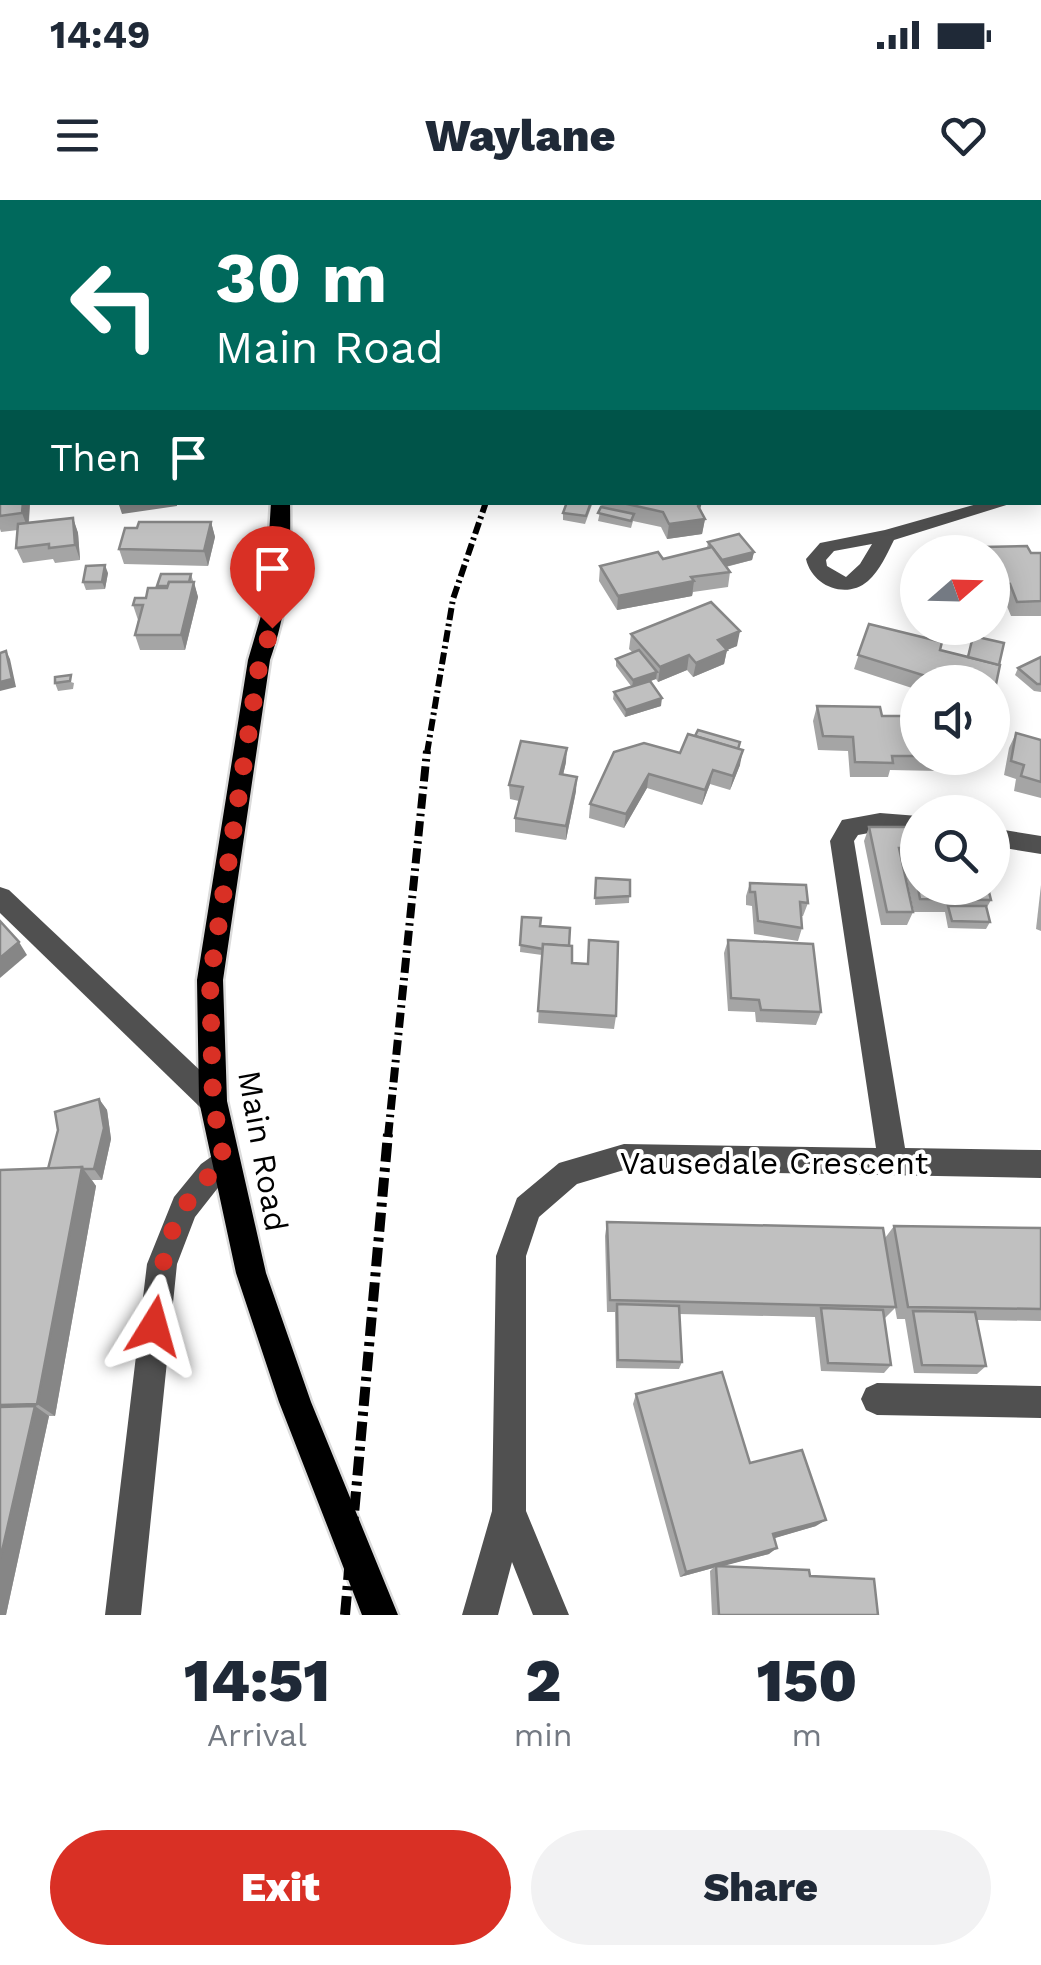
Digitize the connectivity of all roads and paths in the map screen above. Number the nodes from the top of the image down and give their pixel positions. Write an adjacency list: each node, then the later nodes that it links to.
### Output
1 (280, 505): 8 (main road, Main Road)
2 (996, 505): 3 (street)
3 (886, 536)
4 (900, 825): 10 (street)
5 (1010, 839): 6 (street)
6 (1041, 845)
7 (0, 897): 8 (street)
8 (213, 1102): 9 (main road, Main Road)
9 (224, 1161): 15 (street); 16 (main road, Main Road)
10 (893, 1162): 11 (street, Vausedale Crescent); 14 (street, Vausedale Crescent)
11 (1041, 1164)
12 (877, 1399): 13 (street)
13 (1041, 1402)
14 (509, 1511): 17 (street, Vausedale Crescent); 18 (street, Vausedale Crescent)
15 (124, 1615)
16 (380, 1615)
17 (480, 1615)
18 (551, 1615)

